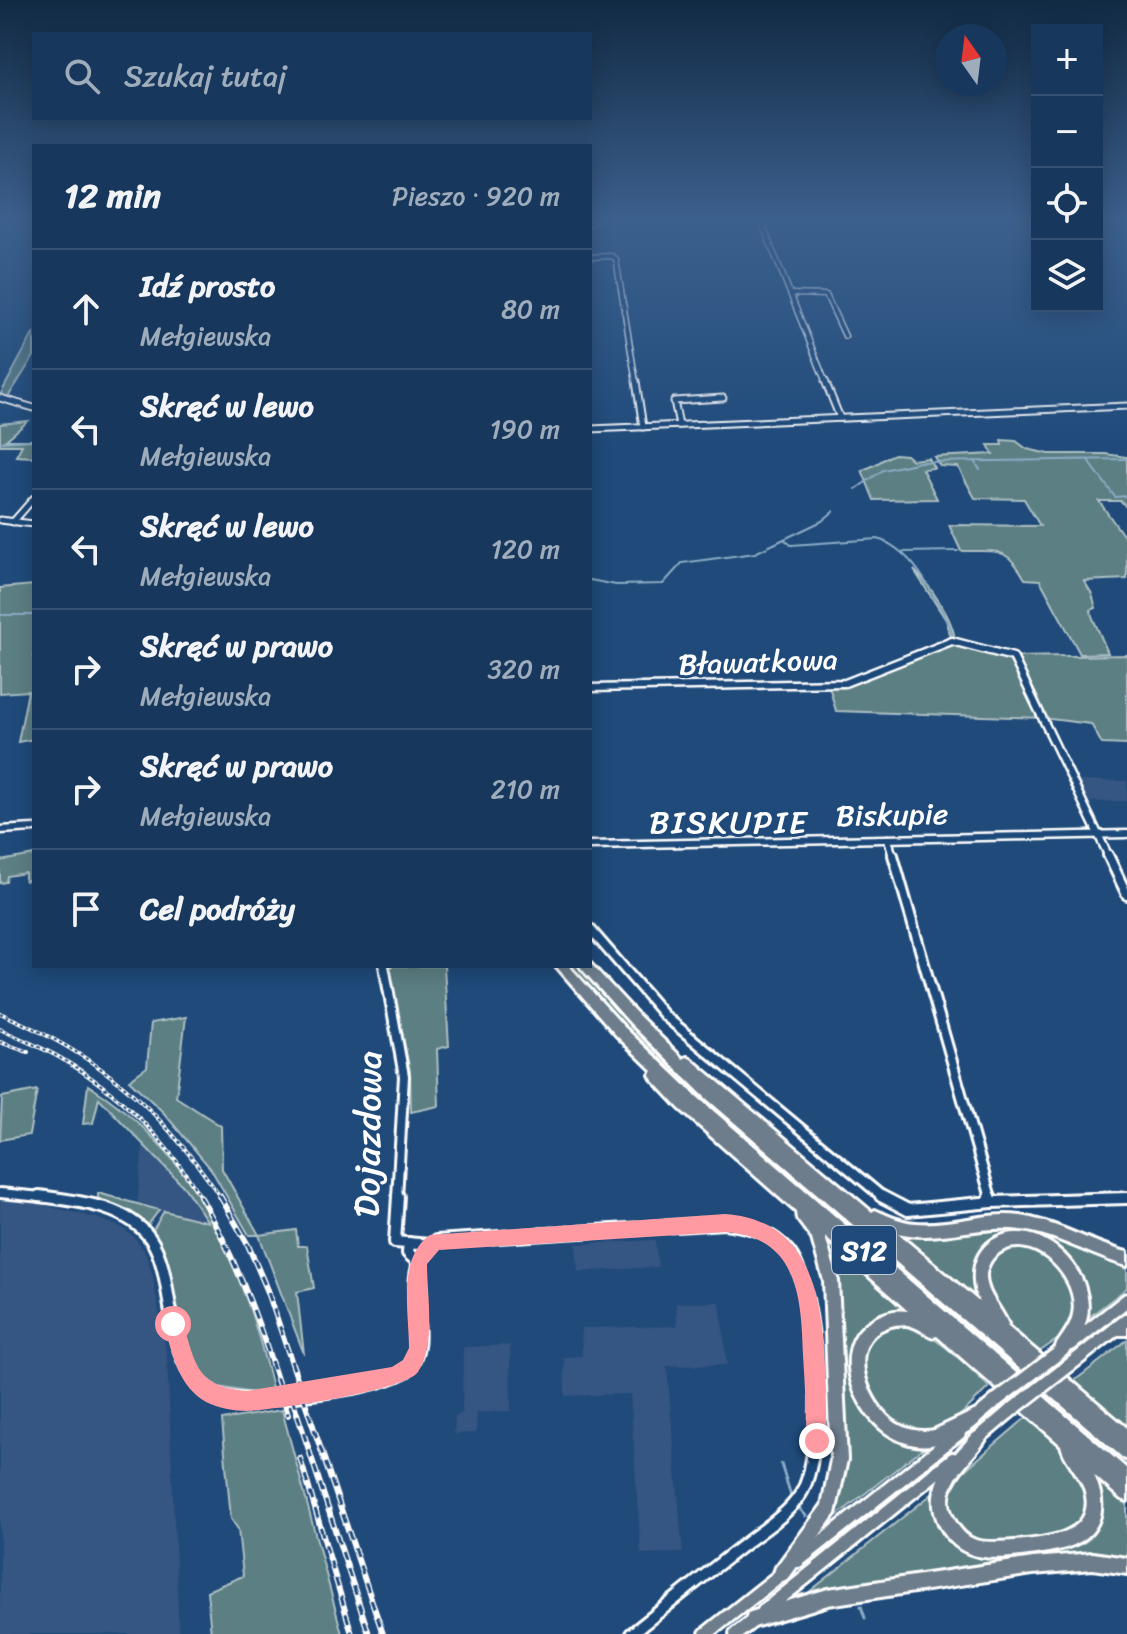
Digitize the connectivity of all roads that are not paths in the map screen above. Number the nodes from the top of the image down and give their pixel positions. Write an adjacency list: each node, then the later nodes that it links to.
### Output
1 (622, 297): 11 (street)
2 (792, 297): 9 (street)
3 (827, 297): 4 (street)
4 (845, 336)
5 (0, 398): 8 (street)
6 (723, 398): 10 (street)
7 (1127, 406): 9 (street)
8 (32, 407)
9 (840, 418): 10 (street)
10 (679, 425): 11 (street)
11 (643, 427): 12 (street)
12 (592, 429)
13 (32, 500): 15 (street)
14 (0, 520): 15 (street)
15 (13, 522): 16 (street)
16 (32, 524)
17 (592, 688): 21 (street, Bławatkowa)
18 (32, 828): 19 (street)
19 (0, 830)
20 (1127, 834): 21 (street, Biskupie)
21 (1098, 835): 22 (street, Biskupie); 24 (street)
22 (888, 839): 23 (street, Biskupie); 34 (street)
23 (592, 845)
24 (1127, 895)
25 (592, 931): 34 (street)
26 (384, 968): 36 (street, Dojazdowa)
27 (564, 968): 29 (highway, S12)
28 (588, 968): 30 (highway, S12)
29 (606, 1016): 31 (highway); 50 (highway, S12)
30 (650, 1036): 35 (highway); 49 (highway, S12)
31 (761, 1173): 42 (highway); 53 (highway)
32 (0, 1193): 39 (street)
33 (1127, 1198): 34 (street)
34 (992, 1202)
35 (851, 1203): 38 (highway); 44 (highway)
36 (409, 1243): 37 (street); 39 (street)
37 (430, 1245): 39 (street); 55 (street)
38 (1127, 1259)
39 (418, 1262)
40 (1127, 1300): 43 (main road)
41 (1124, 1325): 48 (main road, bridge)
42 (966, 1352): 45 (highway); 46 (highway)
43 (1060, 1352): 44 (highway); 46 (main road, bridge)
44 (1032, 1357): 47 (highway)
45 (1036, 1412): 48 (highway); 51 (highway)
46 (974, 1419): 53 (main road)
47 (1127, 1438)
48 (978, 1439): 54 (main road)
49 (1127, 1452)
50 (1127, 1479)
51 (1127, 1493)
52 (1127, 1566): 54 (highway)
53 (782, 1573): 56 (main road)
54 (754, 1619): 57 (main road)
55 (631, 1634)
56 (706, 1634)
57 (736, 1634)

